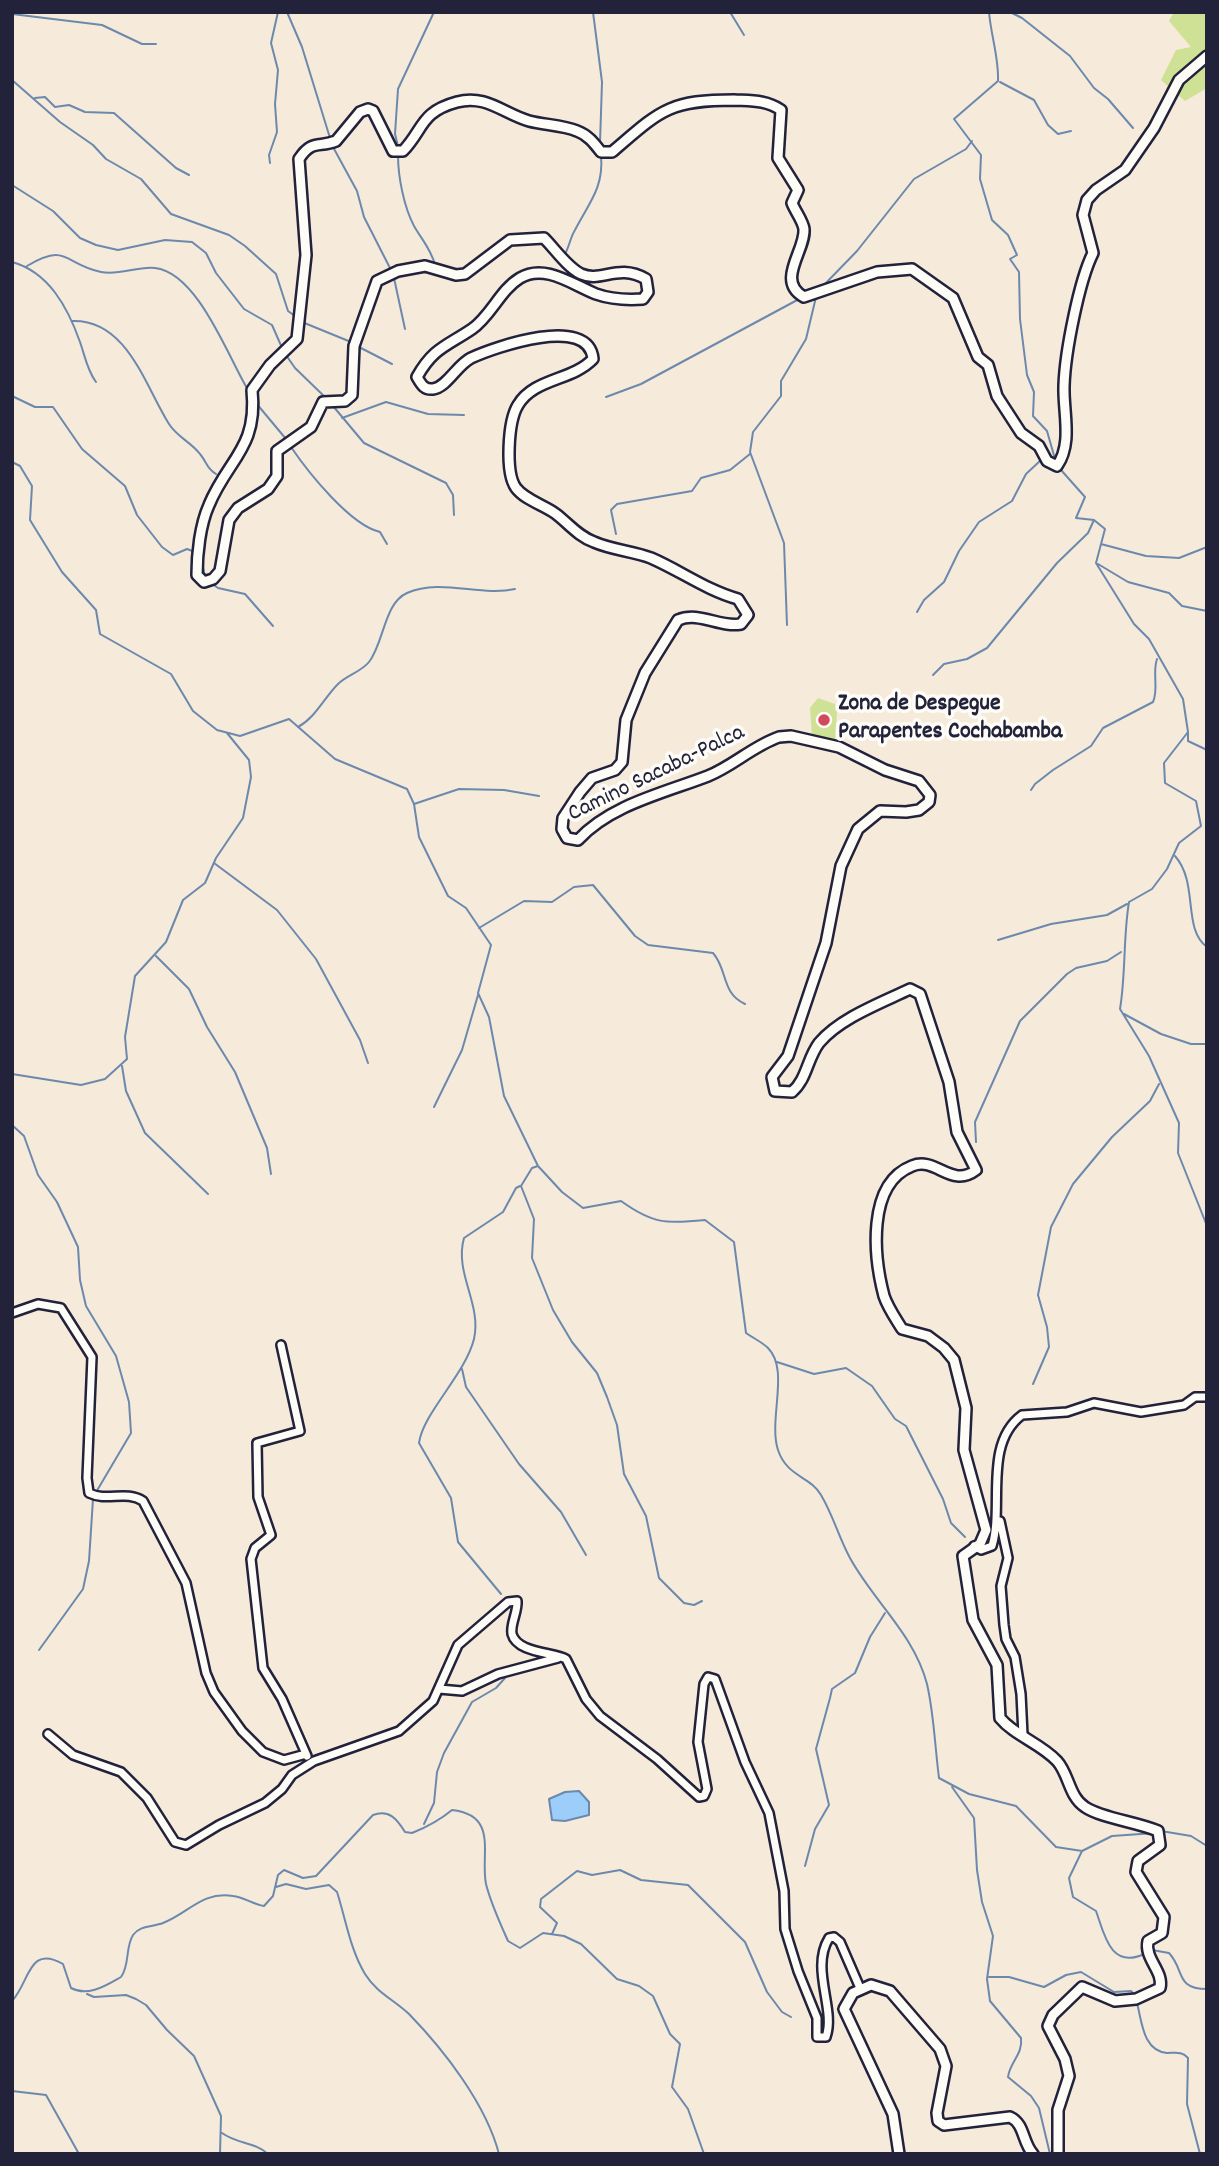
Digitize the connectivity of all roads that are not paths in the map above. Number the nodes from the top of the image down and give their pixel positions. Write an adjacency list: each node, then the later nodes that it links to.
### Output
1 (1207, 56): 6 (street, Camino Sacaba-Palca)
2 (12, 1313): 11 (street)
3 (281, 1345): 11 (street)
4 (1207, 1397): 5 (street)
5 (999, 1515): 6 (street); 10 (street)
6 (974, 1546): 10 (street, Camino Sacaba-Palca)
7 (562, 1657): 8 (street); 8 (street); 13 (street)
8 (439, 1689): 12 (street)
9 (48, 1734): 12 (street)
10 (1023, 1735): 16 (street, Camino Sacaba-Palca)
11 (306, 1754): 12 (street)
12 (312, 1762)
13 (860, 1988): 14 (street); 15 (street)
14 (899, 2154)
15 (1033, 2154)
16 (1058, 2154)

